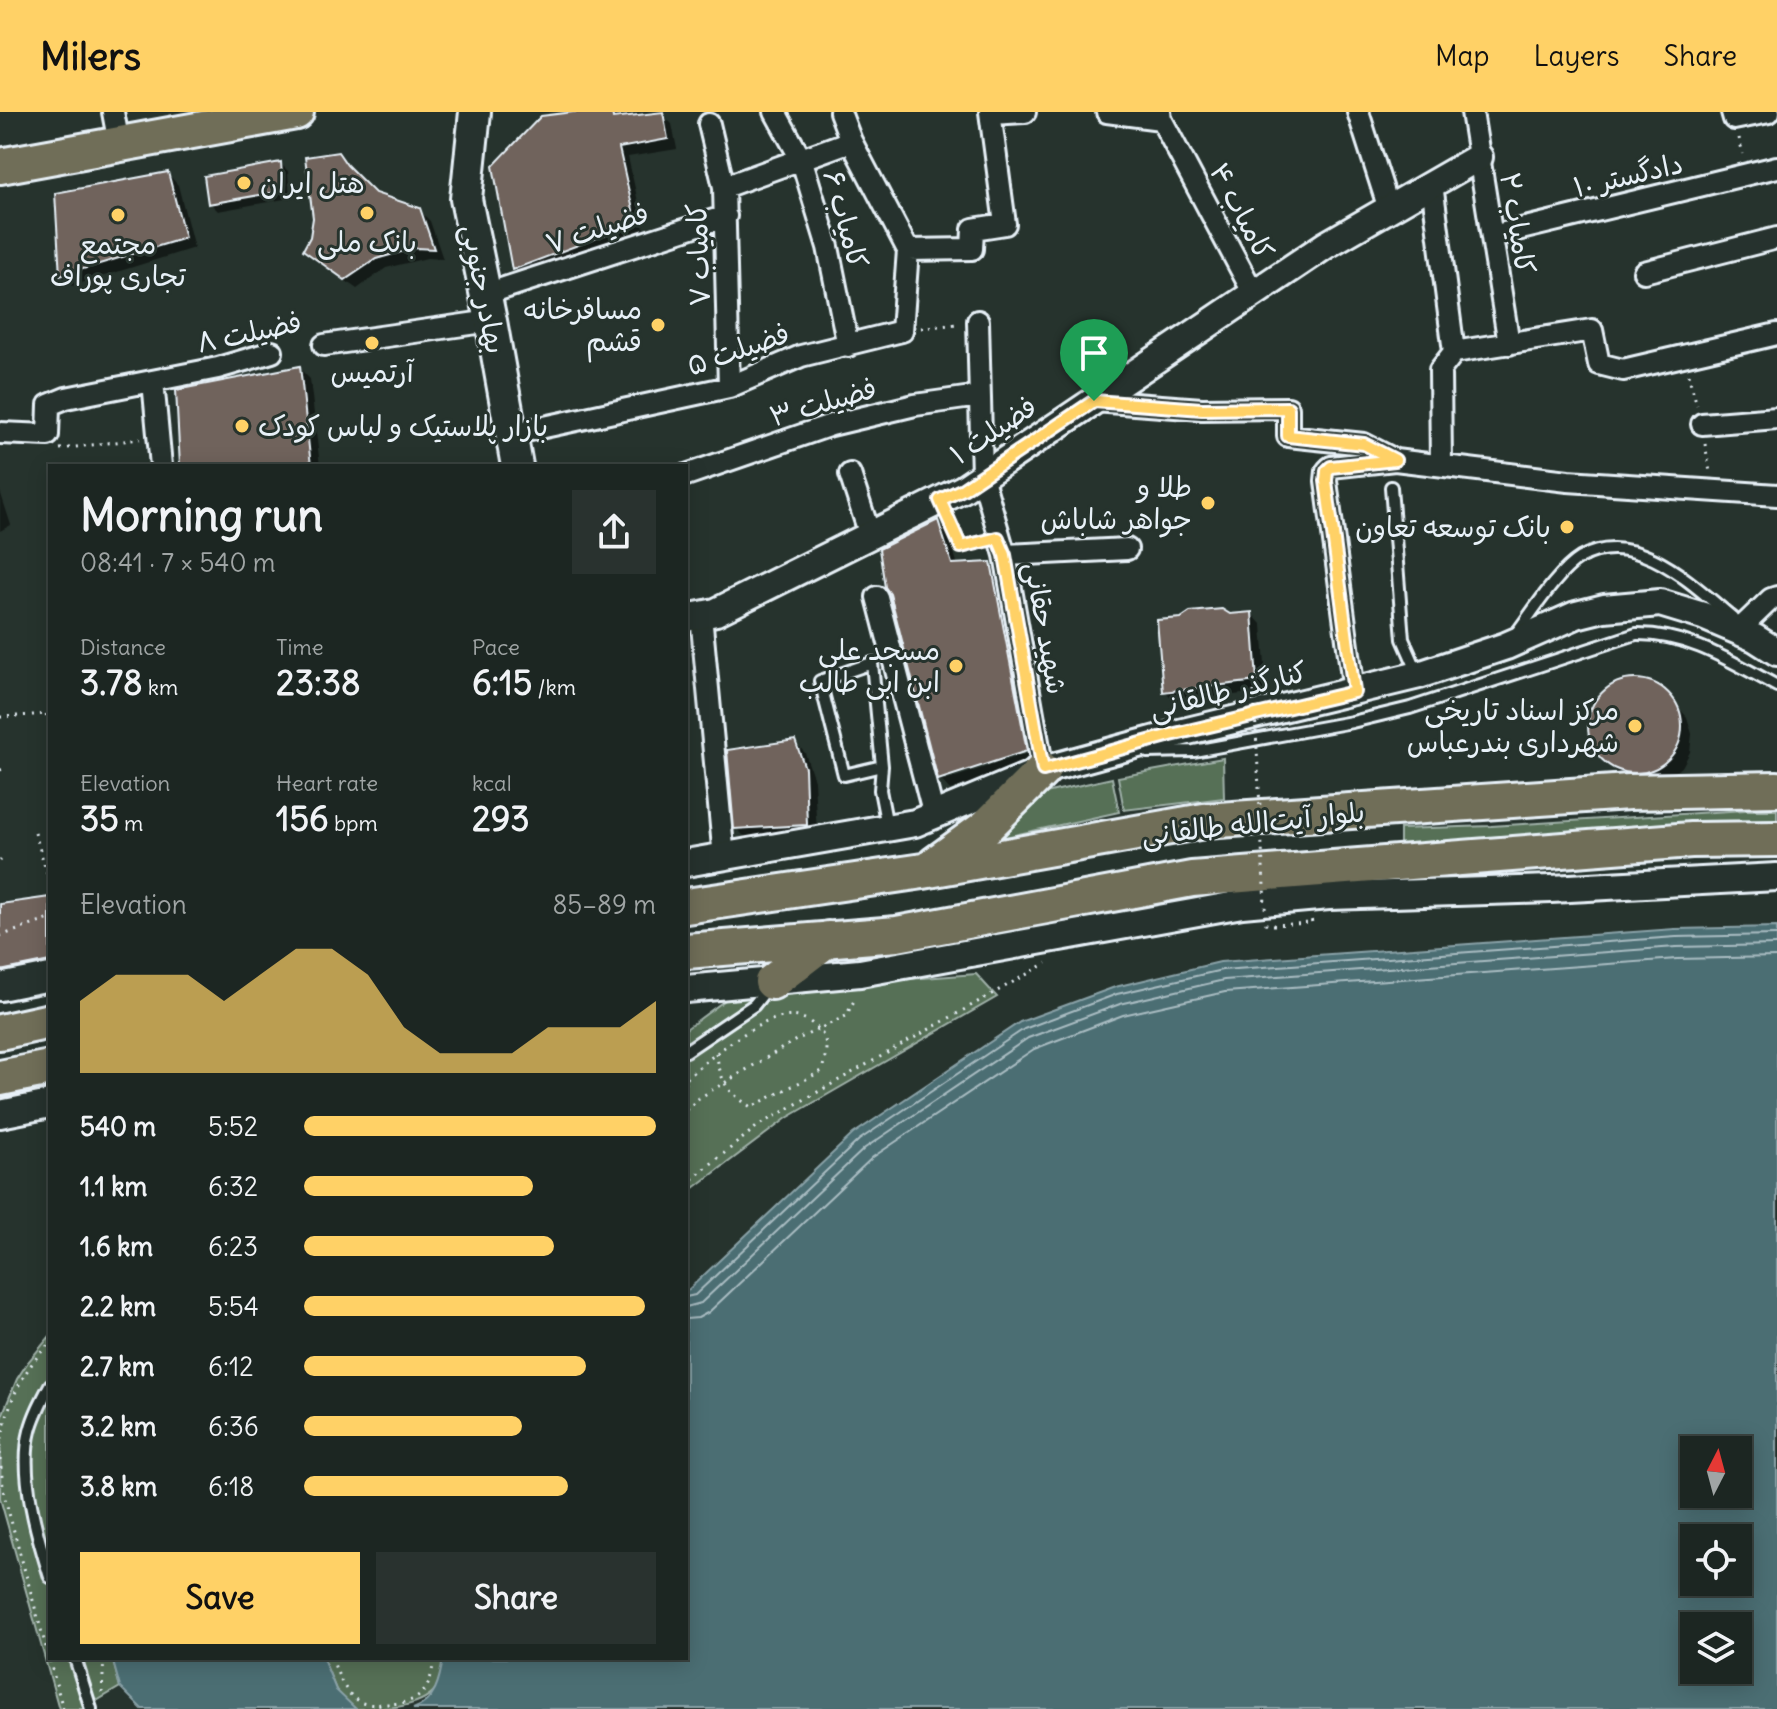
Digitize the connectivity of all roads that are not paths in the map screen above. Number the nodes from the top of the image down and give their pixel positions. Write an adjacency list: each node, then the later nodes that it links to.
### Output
1 (296, 112): 13 (main road)
2 (475, 112): 30 (main road, بهادر جنوبی)
3 (775, 112): 18 (street, کامیاب ۶)
4 (840, 112): 16 (street)
5 (1025, 112): 10 (street)
6 (1107, 112): 11 (street)
7 (1358, 112): 23 (street)
8 (1472, 112): 17 (street, کامیاب ۲)
9 (1769, 112): 12 (street)
10 (991, 113): 27 (street)
11 (1160, 116): 29 (street, کامیاب ۴)
12 (1733, 116)
13 (198, 121): 15 (main road)
14 (709, 124): 22 (street, کامیاب ۷)
15 (116, 128): 19 (main road)
16 (851, 141): 18 (street); 27 (street)
17 (1479, 157): 21 (street, فضیلت ۱); 25 (street, کامیاب ۲)
18 (802, 161): 22 (street); 35 (street, کامیاب ۶)
19 (0, 166)
20 (1777, 167): 25 (street, دادگستر ۱۰)
21 (1432, 184): 23 (street, فضیلت ۱); 37 (street)
22 (724, 187): 24 (street, کامیاب ۷)
23 (1389, 209): 29 (street, فضیلت ۱)
24 (726, 216): 30 (street, فضیلت ۷); 39 (street, کامیاب ۷)
25 (1492, 236): 33 (street, کامیاب ۲)
26 (1777, 238): 28 (street)
27 (908, 250): 35 (street, فضیلت ۵)
28 (1644, 272)
29 (1254, 294): 41 (street, فضیلت ۱)
30 (488, 307): 34 (street, فضیلت ۸); 45 (main road, بهادر جنوبی)
31 (978, 321): 40 (street)
32 (1777, 334): 33 (street)
33 (1509, 344): 37 (street)
34 (324, 345)
35 (848, 346): 39 (street, فضیلت ۵)
36 (272, 352): 38 (street, فضیلت ۸)
37 (1454, 352): 49 (street)
38 (153, 381): 44 (street, فضیلت ۸); 47 (street)
39 (729, 387): 45 (street, فضیلت ۵)
40 (979, 396): 50 (street, فضیلت ۳); 52 (street)
41 (1094, 401): 46 (street); 52 (street, فضیلت ۱)
42 (1777, 418): 43 (street)
43 (1702, 424)
44 (0, 433)
45 (512, 434): 48 (main road, بهادر جنوبی)
46 (1395, 460): 49 (street); 65 (street)
47 (161, 464)
48 (517, 464)
49 (1441, 465): 54 (street)
50 (688, 474)
51 (850, 474): 55 (street)
52 (982, 476): 55 (street, فضیلت ۱); 56 (street)
53 (1391, 487): 63 (lane)
54 (1777, 495)
55 (870, 535): 60 (street, فضیلت ۱)
56 (1002, 547): 57 (street); 68 (street, شهید حقانی)
57 (1127, 549)
58 (877, 597): 70 (street)
59 (1777, 597): 61 (street)
60 (693, 617): 73 (street)
61 (1759, 639): 62 (street, کنارگذر طالقانی); 62 (lane)
62 (1506, 646): 63 (street, کنارگذر طالقانی)
63 (1419, 675): 65 (street, کنارگذر طالقانی)
64 (1777, 686): 66 (lane)
65 (1354, 692): 66 (street, کنارگذر طالقانی)
66 (1108, 752): 68 (street, کنارگذر طالقانی)
67 (882, 766): 67 (lane); 71 (lane)
68 (1043, 770): 70 (street, کنارگذر طالقانی); 75 (main road)
69 (1777, 789): 75 (main road, بلوار آیت‌الله طالقانی)
70 (934, 816): 71 (street, کنارگذر طالقانی)
71 (888, 828): 73 (street, کنارگذر طالقانی)
72 (1777, 839): 78 (main road, بلوار آیت‌الله طالقانی)
73 (724, 858): 74 (street, کنارگذر طالقانی)
74 (688, 863)
75 (923, 871): 77 (main road, بلوار آیت‌الله طالقانی)
76 (1777, 877): 81 (street)
77 (688, 906)
78 (828, 939): 79 (main road, بلوار آیت‌الله طالقانی); 81 (main road)
79 (688, 951)
80 (48, 977): 82 (street)
81 (772, 982): 83 (street); 86 (lane)
82 (0, 987)
83 (688, 989)
84 (48, 1021): 85 (main road)
85 (0, 1032)
86 (688, 1050)
87 (48, 1068): 88 (main road)
88 (0, 1078)
89 (48, 1104): 90 (street)
90 (0, 1114)
91 (48, 1390): 92 (lane)
92 (48, 1571)
93 (76, 1660): 94 (lane)
94 (91, 1709)

